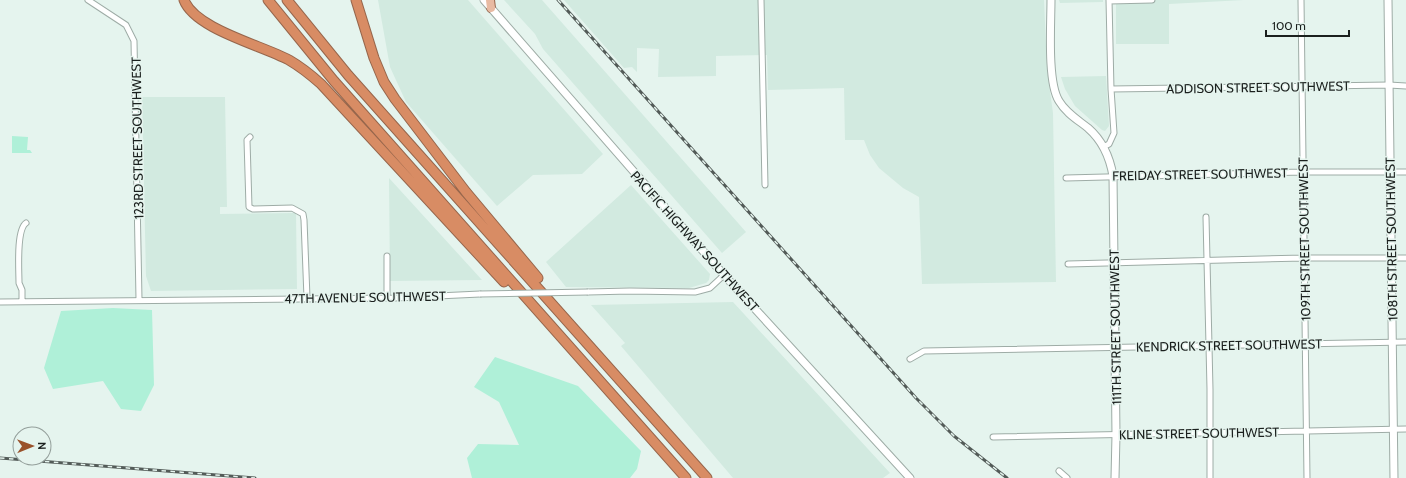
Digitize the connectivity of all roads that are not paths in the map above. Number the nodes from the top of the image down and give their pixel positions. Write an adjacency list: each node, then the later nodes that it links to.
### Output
1 (88, 0): 38 (street, 123RD STREET SOUTHWEST)
2 (184, 0): 42 (highway)
3 (268, 0): 42 (highway)
4 (287, 0): 41 (highway)
5 (356, 0): 41 (highway)
6 (484, 0): 13 (street, PACIFIC HIGHWAY SOUTHWEST)
7 (761, 0): 25 (street)
8 (1051, 0): 19 (street, 111TH STREET SOUTHWEST)
9 (1152, 0): 12 (street)
10 (1301, 0): 15 (street, 109TH STREET SOUTHWEST)
11 (1388, 0): 14 (street, 108TH STREET SOUTHWEST)
12 (1109, 1): 17 (street)
13 (490, 4): 35 (street, PACIFIC HIGHWAY SOUTHWEST)
14 (1389, 85): 15 (street, ADDISON STREET SOUTHWEST); 16 (street, ADDISON STREET SOUTHWEST); 21 (street, 108TH STREET SOUTHWEST)
15 (1301, 86): 17 (street, ADDISON STREET SOUTHWEST); 20 (street, 109TH STREET SOUTHWEST)
16 (1406, 86)
17 (1111, 89): 19 (street)
18 (250, 137): 36 (street)
19 (1103, 147): 23 (street, 111TH STREET SOUTHWEST)
20 (1303, 172): 21 (street, FREIDAY STREET SOUTHWEST); 23 (street, FREIDAY STREET SOUTHWEST); 30 (street, 109TH STREET SOUTHWEST)
21 (1390, 172): 22 (street, FREIDAY STREET SOUTHWEST); 29 (street, 108TH STREET SOUTHWEST)
22 (1406, 172)
23 (1113, 176): 24 (street, FREIDAY STREET SOUTHWEST); 33 (street, 111TH STREET SOUTHWEST)
24 (1066, 178)
25 (765, 185)
26 (1206, 217): 32 (street)
27 (26, 223): 39 (street)
28 (387, 256): 37 (street)
29 (1391, 257): 30 (street); 31 (street); 44 (street, 108TH STREET SOUTHWEST)
30 (1304, 258): 32 (street); 45 (street, 109TH STREET SOUTHWEST)
31 (1406, 258)
32 (1206, 260): 33 (street); 46 (street)
33 (1114, 262): 34 (street); 47 (street, 111TH STREET SOUTHWEST)
34 (1068, 264)
35 (724, 275): 37 (street, 47TH AVENUE SOUTHWEST, bridge); 58 (street, PACIFIC HIGHWAY SOUTHWEST)
36 (307, 298): 37 (street, 47TH AVENUE SOUTHWEST); 38 (street, 47TH AVENUE SOUTHWEST)
37 (387, 298)
38 (140, 299): 39 (street, 47TH AVENUE SOUTHWEST)
39 (22, 301): 40 (street, 47TH AVENUE SOUTHWEST)
40 (0, 302)
41 (561, 313): 57 (highway)
42 (542, 316): 56 (highway)
43 (1406, 342): 44 (street, KENDRICK STREET SOUTHWEST)
44 (1392, 343): 45 (street, KENDRICK STREET SOUTHWEST); 49 (street, 108TH STREET SOUTHWEST)
45 (1305, 344): 46 (street, KENDRICK STREET SOUTHWEST); 51 (street, 109TH STREET SOUTHWEST)
46 (1208, 345): 47 (street, KENDRICK STREET SOUTHWEST); 52 (street)
47 (1115, 347): 48 (street, KENDRICK STREET SOUTHWEST); 53 (street, 111TH STREET SOUTHWEST)
48 (910, 358)
49 (1393, 429): 50 (street, KLINE STREET SOUTHWEST); 51 (street, KLINE STREET SOUTHWEST); 63 (street, 108TH STREET SOUTHWEST)
50 (1406, 429)
51 (1307, 430): 52 (street, KLINE STREET SOUTHWEST); 62 (street, 109TH STREET SOUTHWEST)
52 (1209, 432): 53 (street, KLINE STREET SOUTHWEST); 61 (street)
53 (1116, 435): 54 (street, KLINE STREET SOUTHWEST); 60 (street, 111TH STREET SOUTHWEST)
54 (993, 437)
55 (1059, 471): 59 (street)
56 (686, 478)
57 (707, 478)
58 (910, 478)
59 (1067, 478)
60 (1115, 478)
61 (1210, 478)
62 (1307, 478)
63 (1394, 478)

